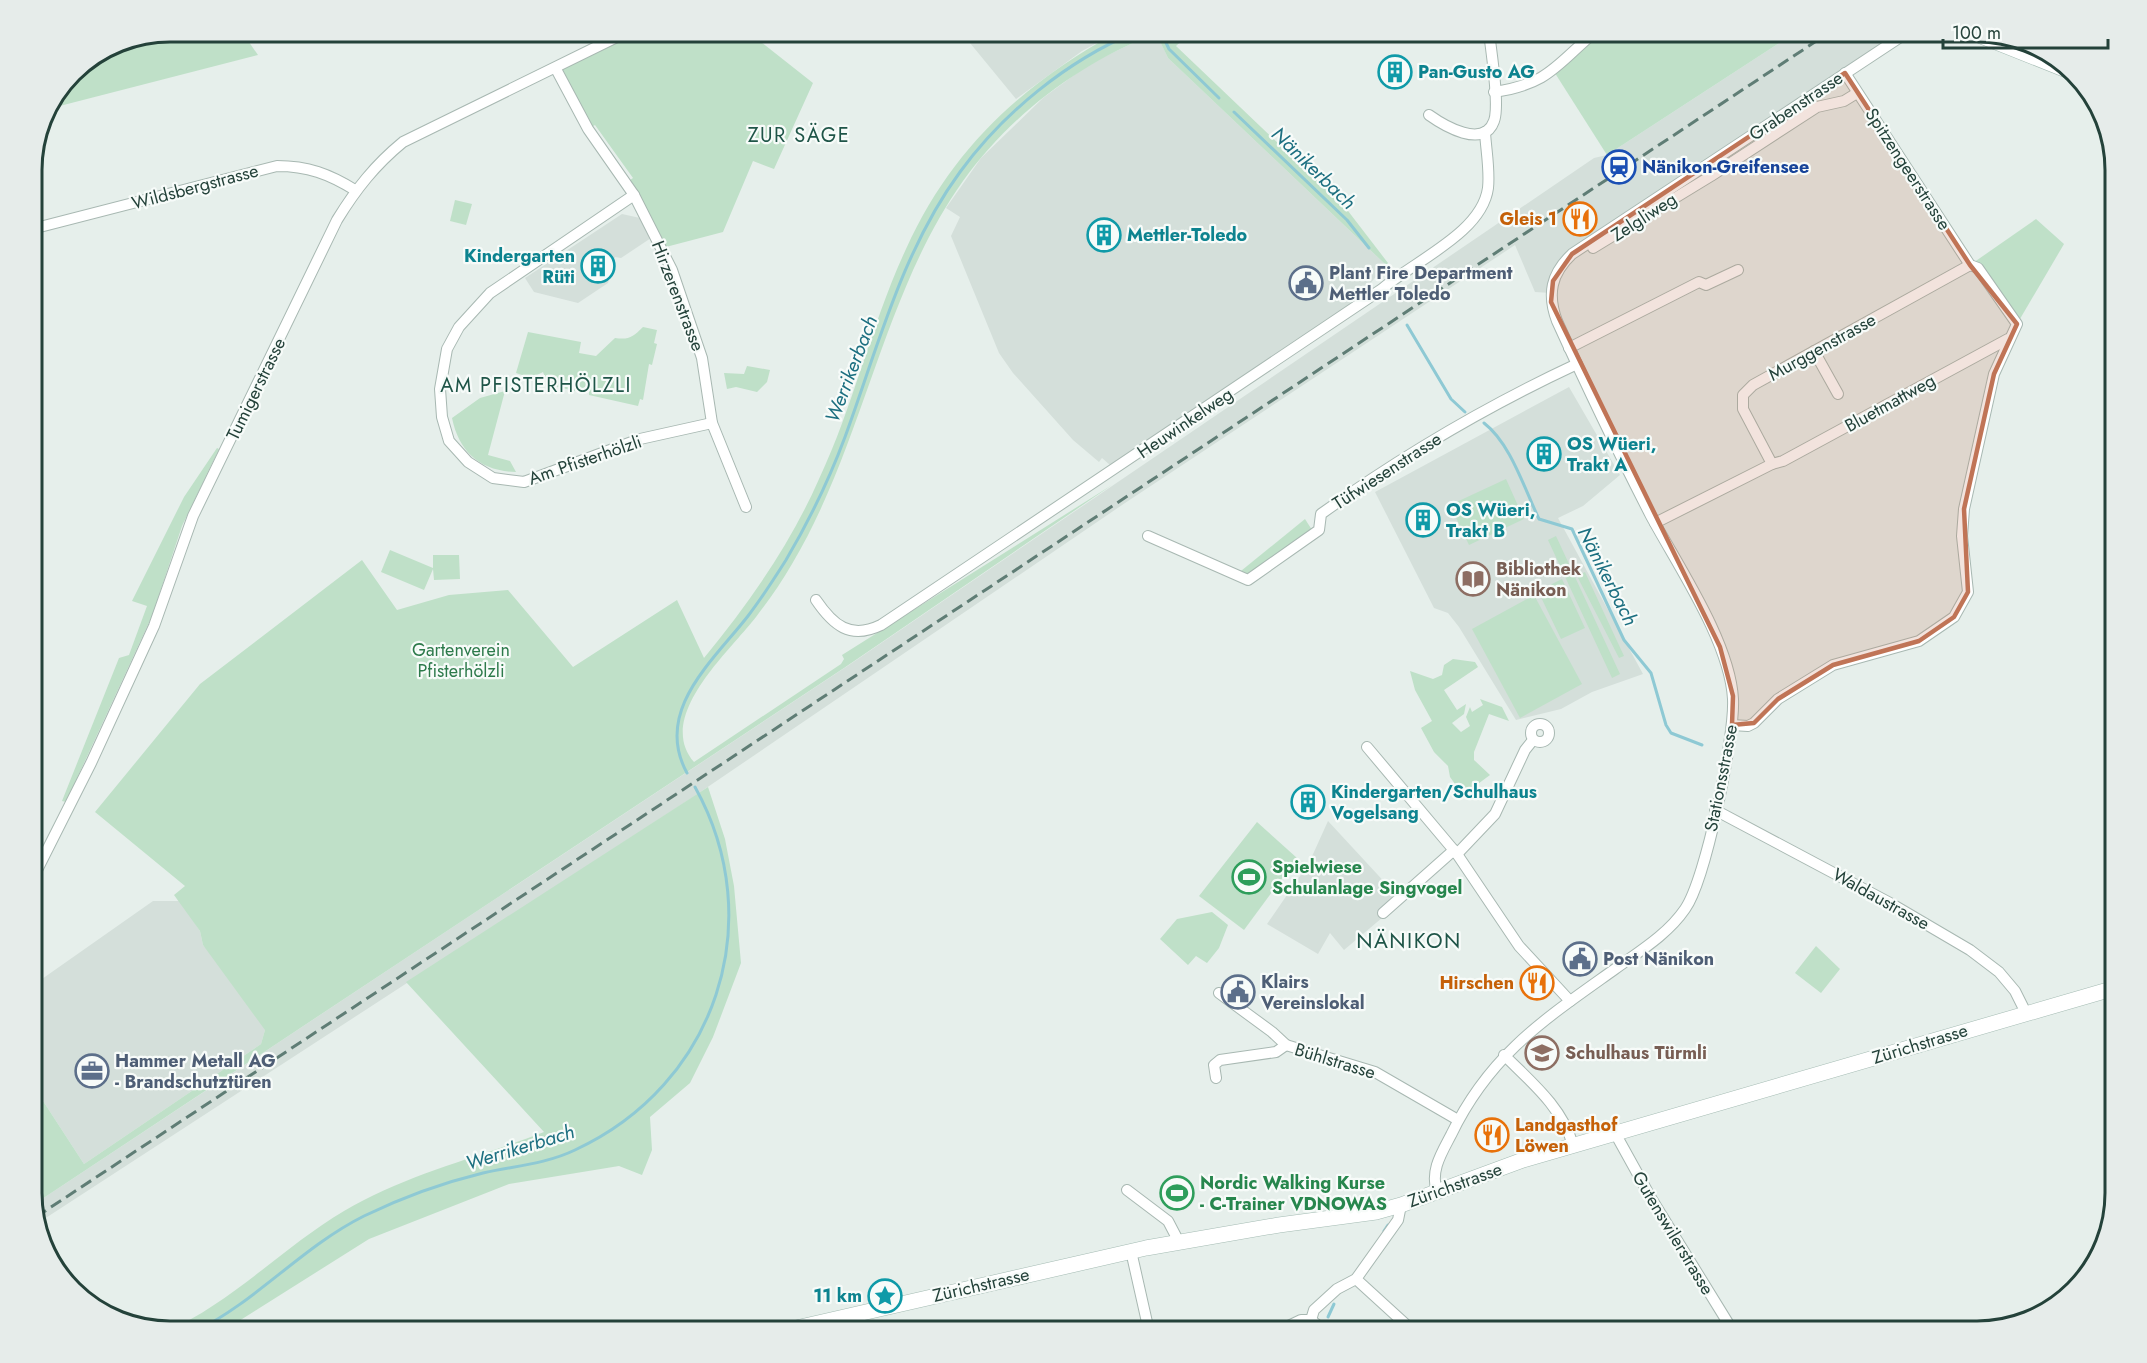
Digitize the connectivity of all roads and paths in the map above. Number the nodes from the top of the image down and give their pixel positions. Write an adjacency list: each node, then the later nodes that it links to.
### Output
1 (608, 42): 7 (street, Tumigerstrasse)
2 (1491, 42): 9 (street)
3 (1584, 42): 9 (street)
4 (1893, 42): 8 (street, Grabenstrasse)
5 (2003, 45): 6 (main road)
6 (2042, 60)
7 (556, 69): 13 (street, Tumigerstrasse); 14 (street, Hirzerenstrasse)
8 (1845, 73): 10 (street, Spitzengeerstrasse); 16 (street, Grabenstrasse)
9 (1494, 92): 12 (street)
10 (1857, 93): 16 (street, Zelgliweg); 17 (street, Spitzengeerstrasse)
11 (1429, 115): 12 (street)
12 (1485, 132): 30 (street, Heuwinkelweg)
13 (355, 190): 15 (street, Wildsbergstrasse); 36 (street, Tumigerstrasse)
14 (634, 195): 25 (street, Hirzerenstrasse); 25 (street, Am Pfisterhölzli)
15 (42, 226)
16 (1585, 245): 19 (street, Grabenstrasse)
17 (1970, 265): 20 (street, Spitzengeerstrasse); 22 (street, Murggenstrasse)
18 (1738, 270): 21 (street)
19 (1551, 293): 21 (street, Stationsstrasse)
20 (2008, 339): 26 (street, Bluetmattweg); 31 (street)
21 (1569, 348): 23 (street, Stationsstrasse)
22 (1814, 351): 24 (street); 26 (street, Murggenstrasse)
23 (1577, 364): 28 (street, Stationsstrasse); 29 (street, Tüfwiesenstrasse)
24 (1838, 394)
25 (712, 423): 27 (street, Hirzerenstrasse)
26 (1772, 464): 28 (street, Bluetmattweg)
27 (746, 507)
28 (1655, 524): 31 (street, Stationsstrasse)
29 (1148, 536)
30 (816, 600)
31 (1732, 726): 34 (street, Stationsstrasse)
32 (1533, 740): 35 (street)
33 (1367, 747): 35 (street)
34 (1715, 810): 40 (street, Stationsstrasse); 41 (street, Waldaustrasse)
35 (1456, 852): 37 (street); 40 (street)
36 (42, 860)
37 (1383, 913)
38 (2105, 991): 41 (main road, Zürichstrasse)
39 (1219, 993): 42 (street, Bühlstrasse)
40 (1570, 1001): 43 (street, Stationsstrasse)
41 (2026, 1013): 46 (main road, Zürichstrasse)
42 (1286, 1045): 44 (street); 45 (street, Bühlstrasse)
43 (1504, 1055): 45 (street, Stationsstrasse); 47 (street)
44 (1216, 1078)
45 (1458, 1120): 49 (street, Stationsstrasse)
46 (1615, 1133): 47 (main road, Zürichstrasse); 59 (street, Gutenswilerstrasse)
47 (1573, 1145): 49 (main road, Zürichstrasse)
48 (1127, 1190): 51 (street)
49 (1437, 1192): 50 (main road, Zürichstrasse)
50 (1401, 1205): 51 (main road, Zürichstrasse); 53 (street)
51 (1179, 1242): 52 (main road, Zürichstrasse)
52 (1131, 1251): 55 (main road, Zürichstrasse); 56 (street)
53 (1356, 1279): 54 (street); 58 (street)
54 (1311, 1320): 57 (street)
55 (830, 1321)
56 (1147, 1321)
57 (1299, 1321)
58 (1401, 1321)
59 (1726, 1321)

